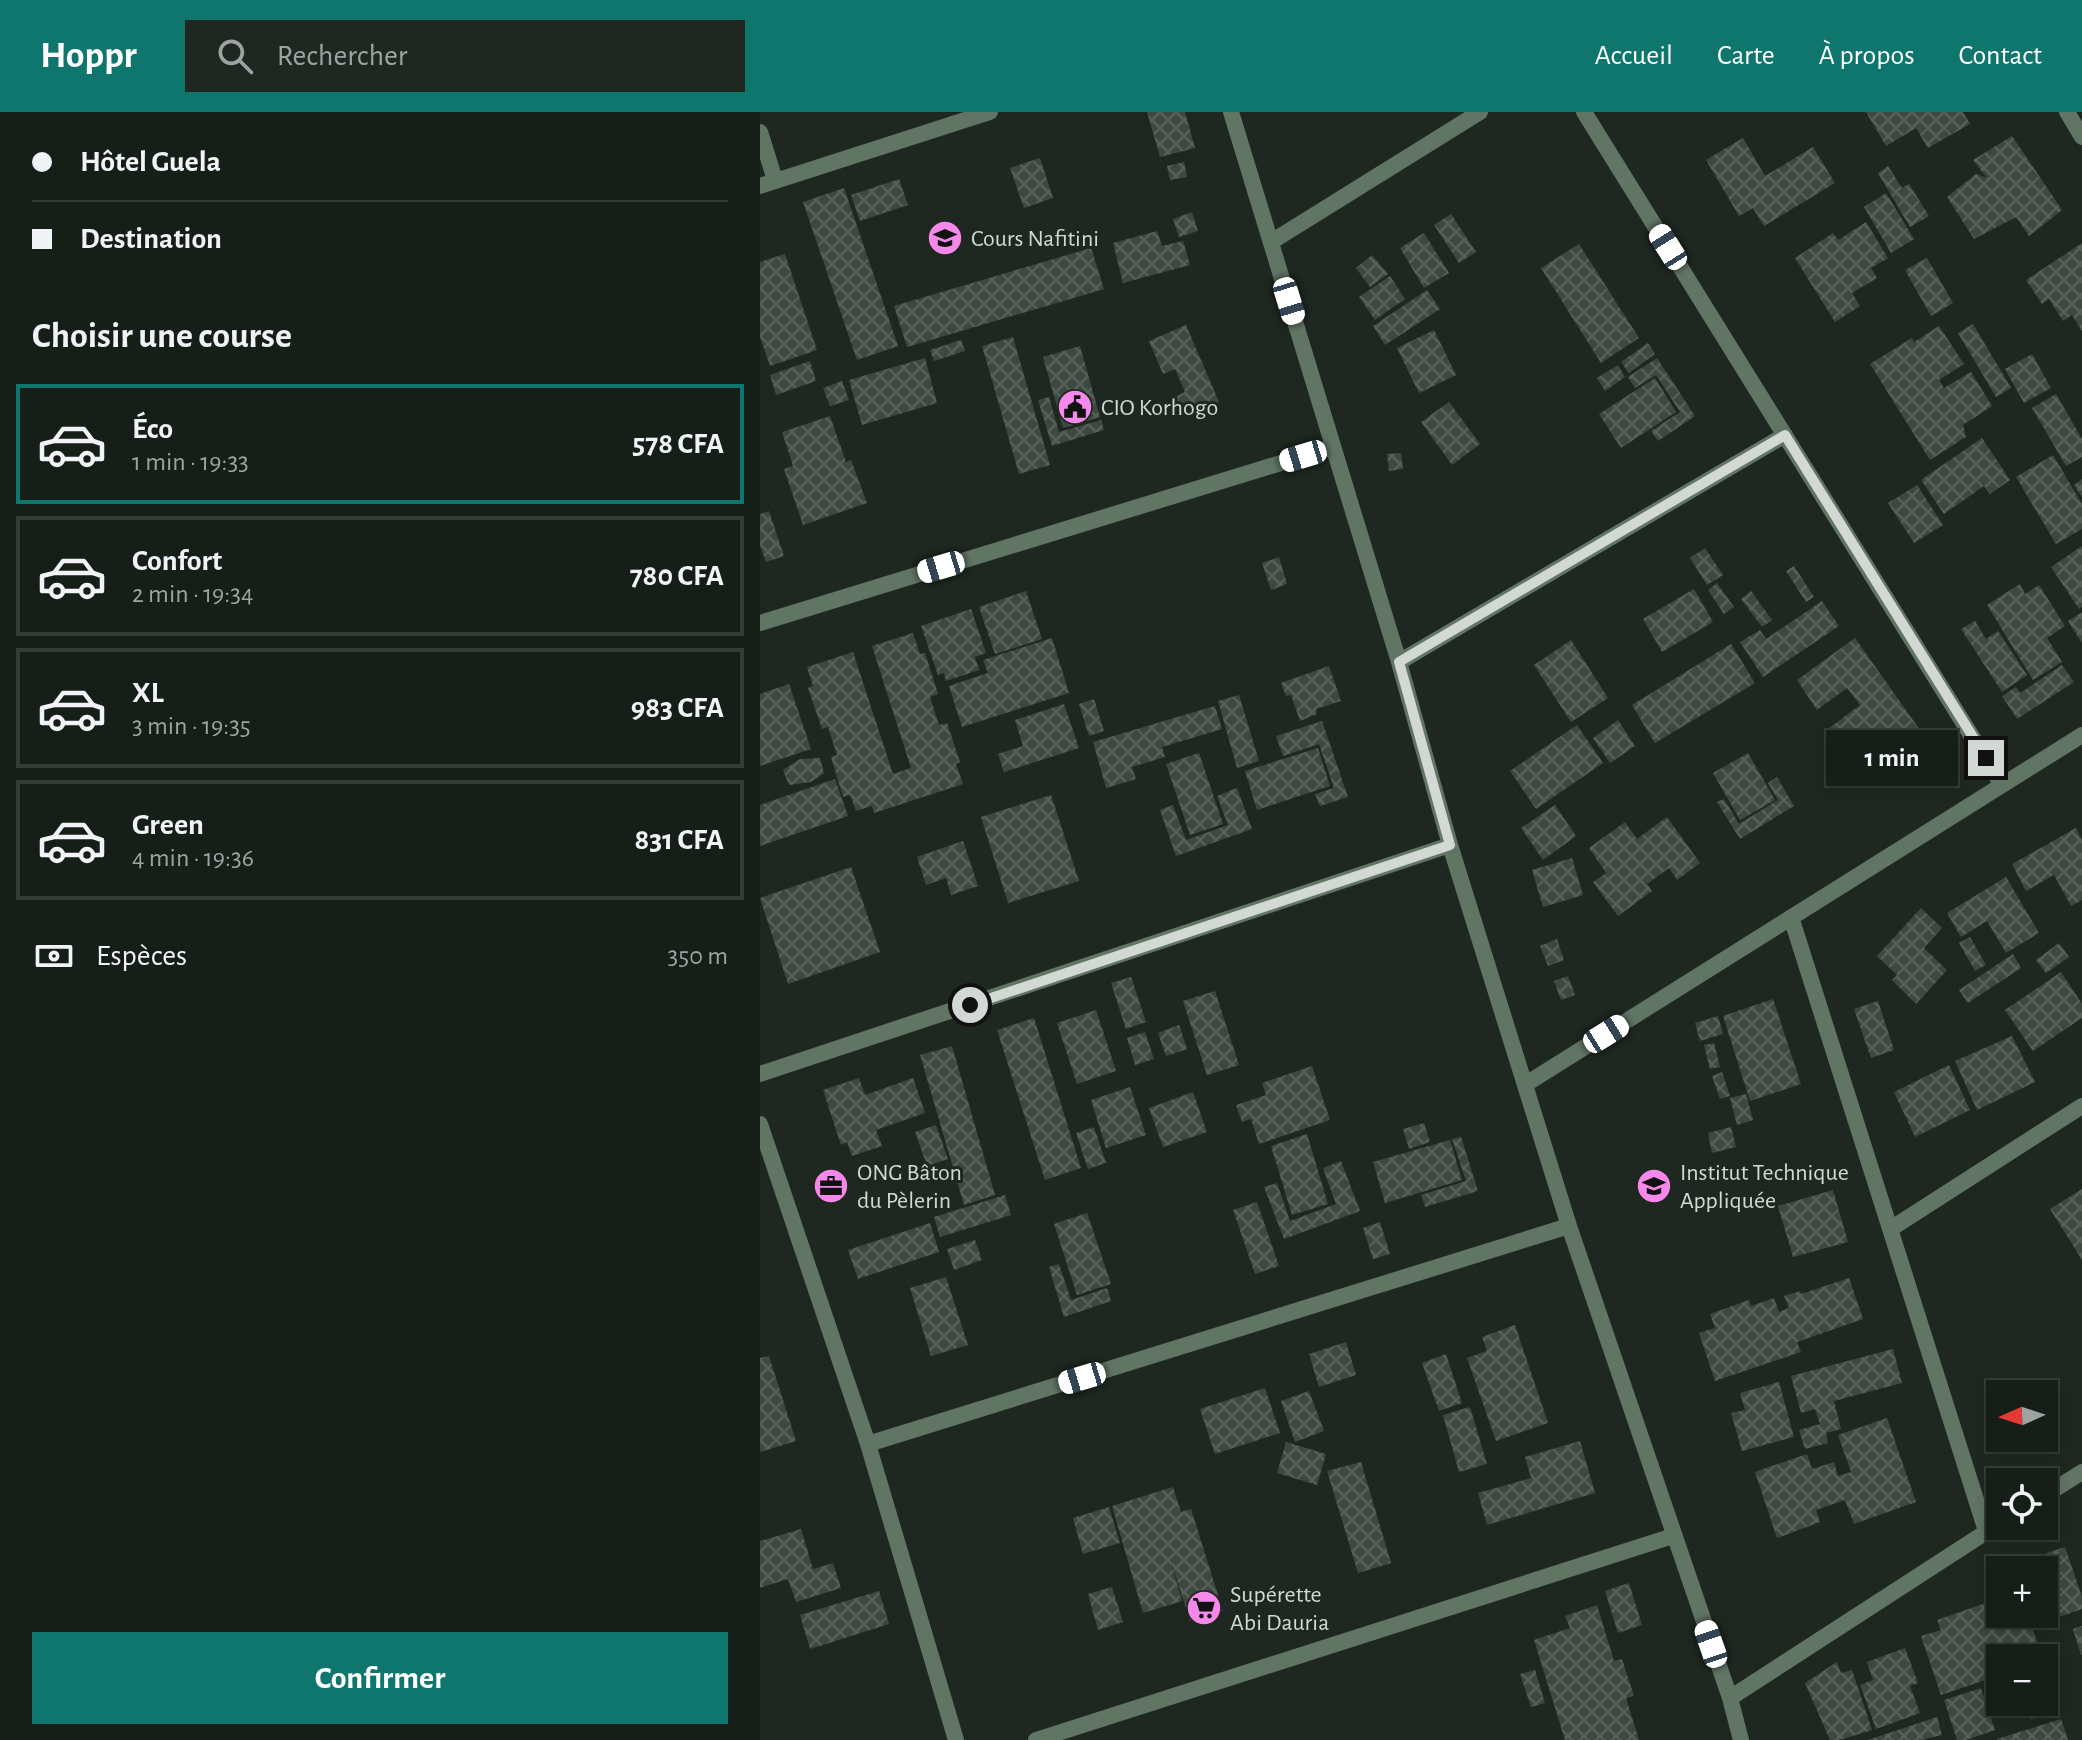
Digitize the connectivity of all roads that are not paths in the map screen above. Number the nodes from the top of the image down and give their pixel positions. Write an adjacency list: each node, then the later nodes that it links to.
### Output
1 (990, 112): 8 (street)
2 (1231, 112): 9 (street)
3 (1480, 112): 9 (street)
4 (1584, 112): 10 (street)
5 (2067, 112): 7 (street)
6 (760, 132): 8 (street)
7 (2082, 137)
8 (768, 183)
9 (1271, 242): 11 (street)
10 (1785, 435): 13 (street); 15 (street)
11 (1333, 447): 12 (street); 13 (street)
12 (760, 623)
13 (1399, 662): 16 (street)
14 (2082, 735): 15 (street)
15 (2002, 785): 17 (street)
16 (1450, 845): 18 (street); 19 (street)
17 (1791, 917): 19 (street); 23 (street)
18 (760, 1074)
19 (1526, 1084): 22 (street)
20 (2082, 1106): 23 (street)
21 (760, 1124): 24 (street)
22 (1569, 1226): 24 (street); 29 (street)
23 (1892, 1228): 27 (street)
24 (868, 1444): 31 (street)
25 (2082, 1472): 26 (street)
26 (2058, 1487)
27 (1986, 1506)
28 (1986, 1532): 30 (street)
29 (1673, 1536): 30 (street); 32 (street)
30 (1730, 1698): 33 (street)
31 (956, 1740)
32 (1036, 1740)
33 (1741, 1740)

